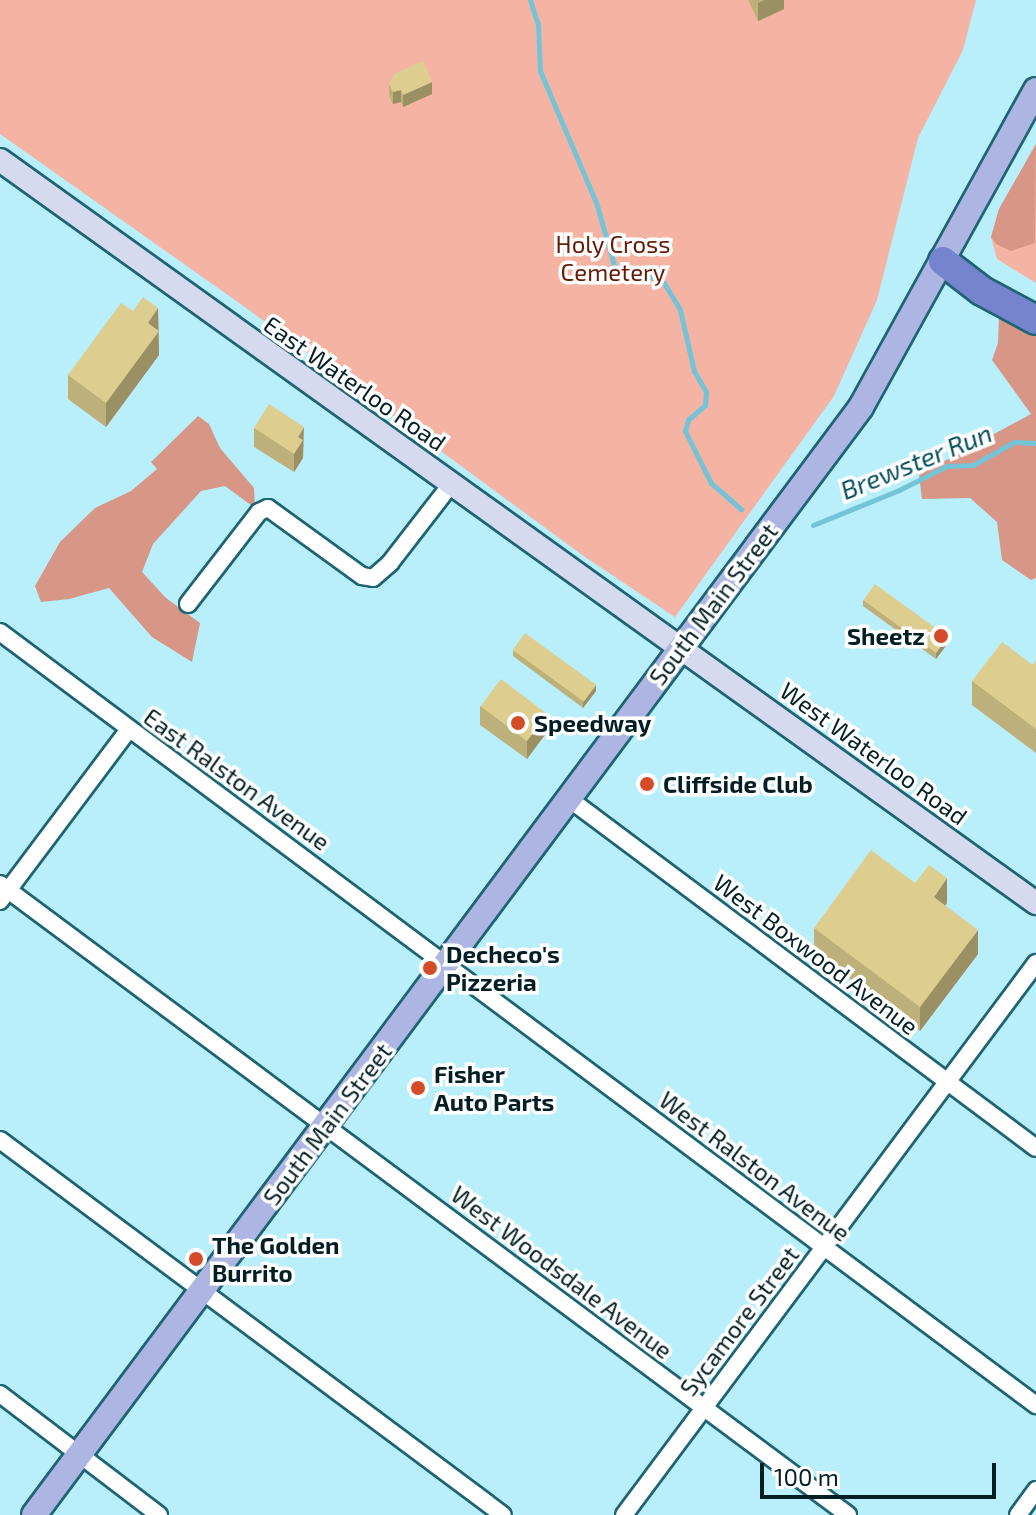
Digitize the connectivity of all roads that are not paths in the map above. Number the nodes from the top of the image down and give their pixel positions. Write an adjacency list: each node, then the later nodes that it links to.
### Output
1 (1036, 90): 3 (main road, South Main Street)
2 (0, 160): 6 (main road, East Waterloo Road)
3 (943, 261): 4 (highway); 5 (highway); 9 (main road, South Main Street)
4 (1036, 298)
5 (1036, 320)
6 (452, 483): 7 (street); 9 (main road, East Waterloo Road)
7 (188, 604)
8 (0, 632): 10 (street, East Ralston Avenue)
9 (681, 646): 11 (main road, South Main Street); 13 (main road, West Waterloo Road)
10 (129, 729): 12 (street); 15 (street, East Ralston Avenue)
11 (568, 798): 15 (main road, South Main Street); 16 (street, West Boxwood Avenue)
12 (3, 891): 17 (street, West Woodsdale Avenue)
13 (1036, 903)
14 (1036, 963): 16 (street, Sycamore Street)
15 (446, 964): 17 (main road, South Main Street); 20 (street, West Ralston Avenue)
16 (947, 1082): 19 (street, West Boxwood Avenue); 20 (street, Sycamore Street)
17 (325, 1125): 21 (main road, South Main Street); 24 (street, West Woodsdale Avenue)
18 (0, 1140): 21 (street)
19 (1036, 1148)
20 (824, 1247): 23 (street, West Ralston Avenue); 24 (street, Sycamore Street)
21 (202, 1290): 25 (main road, South Main Street); 29 (street)
22 (0, 1394): 25 (street)
23 (1036, 1405)
24 (703, 1407): 30 (street, Sycamore Street); 31 (street, West Woodsdale Avenue)
25 (80, 1453): 27 (main road, South Main Street); 28 (street)
26 (1036, 1490): 32 (street)
27 (34, 1515)
28 (159, 1515)
29 (503, 1515)
30 (624, 1515)
31 (848, 1515)
32 (1018, 1515)

